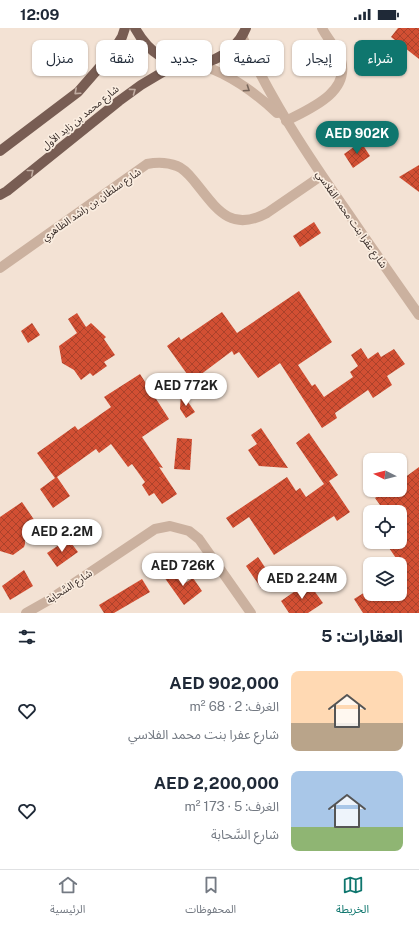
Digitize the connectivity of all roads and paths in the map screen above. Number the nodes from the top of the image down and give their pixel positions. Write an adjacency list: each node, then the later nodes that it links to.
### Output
1 (125, 28): 10 (main road, شارع محمد بن زايد الأول, one-way to 10)
2 (136, 28): 5 (main road)
3 (322, 28): 9 (street)
4 (244, 32): 6 (main road); 9 (street, شارع عفرا بنت محمد الفلاسي)
5 (156, 53)
6 (212, 60)
7 (212, 69): 9 (street, شارع عفرا بنت محمد الفلاسي, one-way to 9)
8 (156, 76): 12 (main road, شارع محمد بن زايد الأول, one-way to 8)
9 (286, 121): 11 (street, شارع عفرا بنت محمد الفلاسي)
10 (0, 151)
11 (321, 176): 13 (street, شارع سلطان بن راشد الظاهري); 14 (street, شارع عفرا بنت محمد الفلاسي)
12 (0, 195)
13 (0, 268)
14 (419, 315)
15 (26, 613): 16 (street, شارع السَّحابة)
16 (251, 613)

